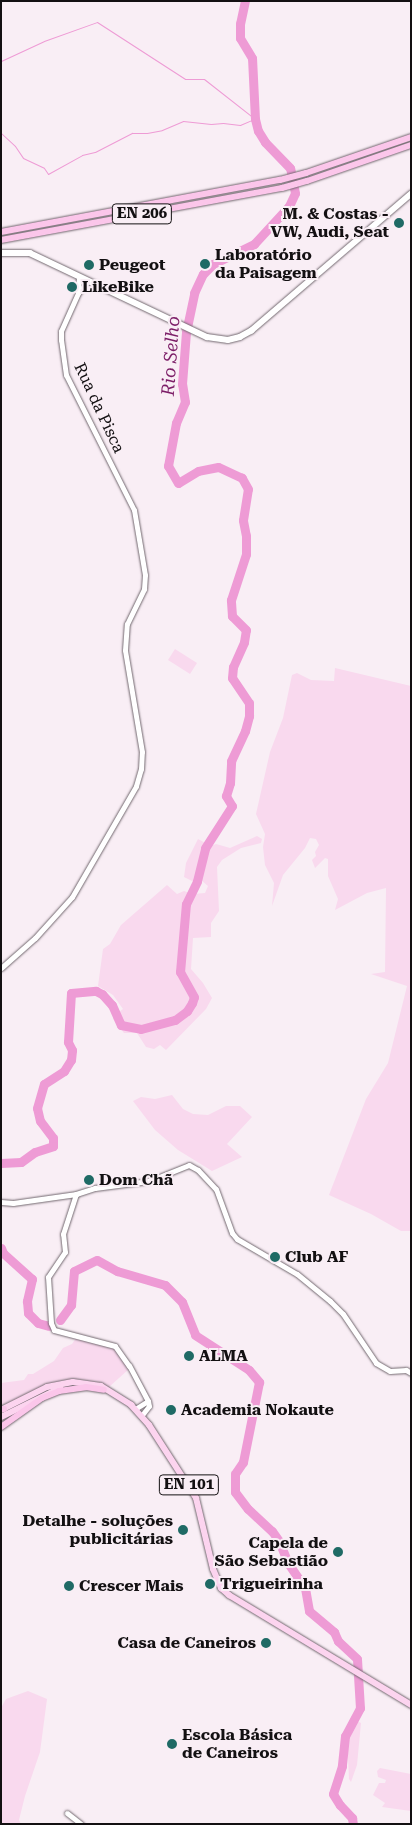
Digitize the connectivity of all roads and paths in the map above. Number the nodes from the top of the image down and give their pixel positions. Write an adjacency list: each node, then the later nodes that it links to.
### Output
1 (411, 137): 4 (highway, EN 206)
2 (411, 145): 5 (highway, EN 206)
3 (411, 194): 8 (main road)
4 (1, 232)
5 (1, 240)
6 (1, 253): 7 (main road)
7 (80, 277): 8 (main road); 9 (street, Rua da Pisca)
8 (88, 281): 9 (street, Rua da Pisca)
9 (78, 293): 10 (street, Rua da Pisca)
10 (1, 968)
11 (76, 1194): 12 (street); 13 (street); 16 (street)
12 (1, 1202)
13 (411, 1373)
14 (104, 1390): 15 (main road, EN 101); 20 (main road, EN 101); 21 (highway)
15 (114, 1394): 17 (main road, EN 101); 18 (main road, EN 101)
16 (148, 1401): 17 (street); 19 (street)
17 (135, 1408): 19 (main road, EN 101)
18 (2, 1409)
19 (142, 1416): 22 (main road, EN 101)
20 (1, 1417)
21 (1, 1427)
22 (411, 1705)
23 (66, 1813): 24 (street)
24 (81, 1824)

